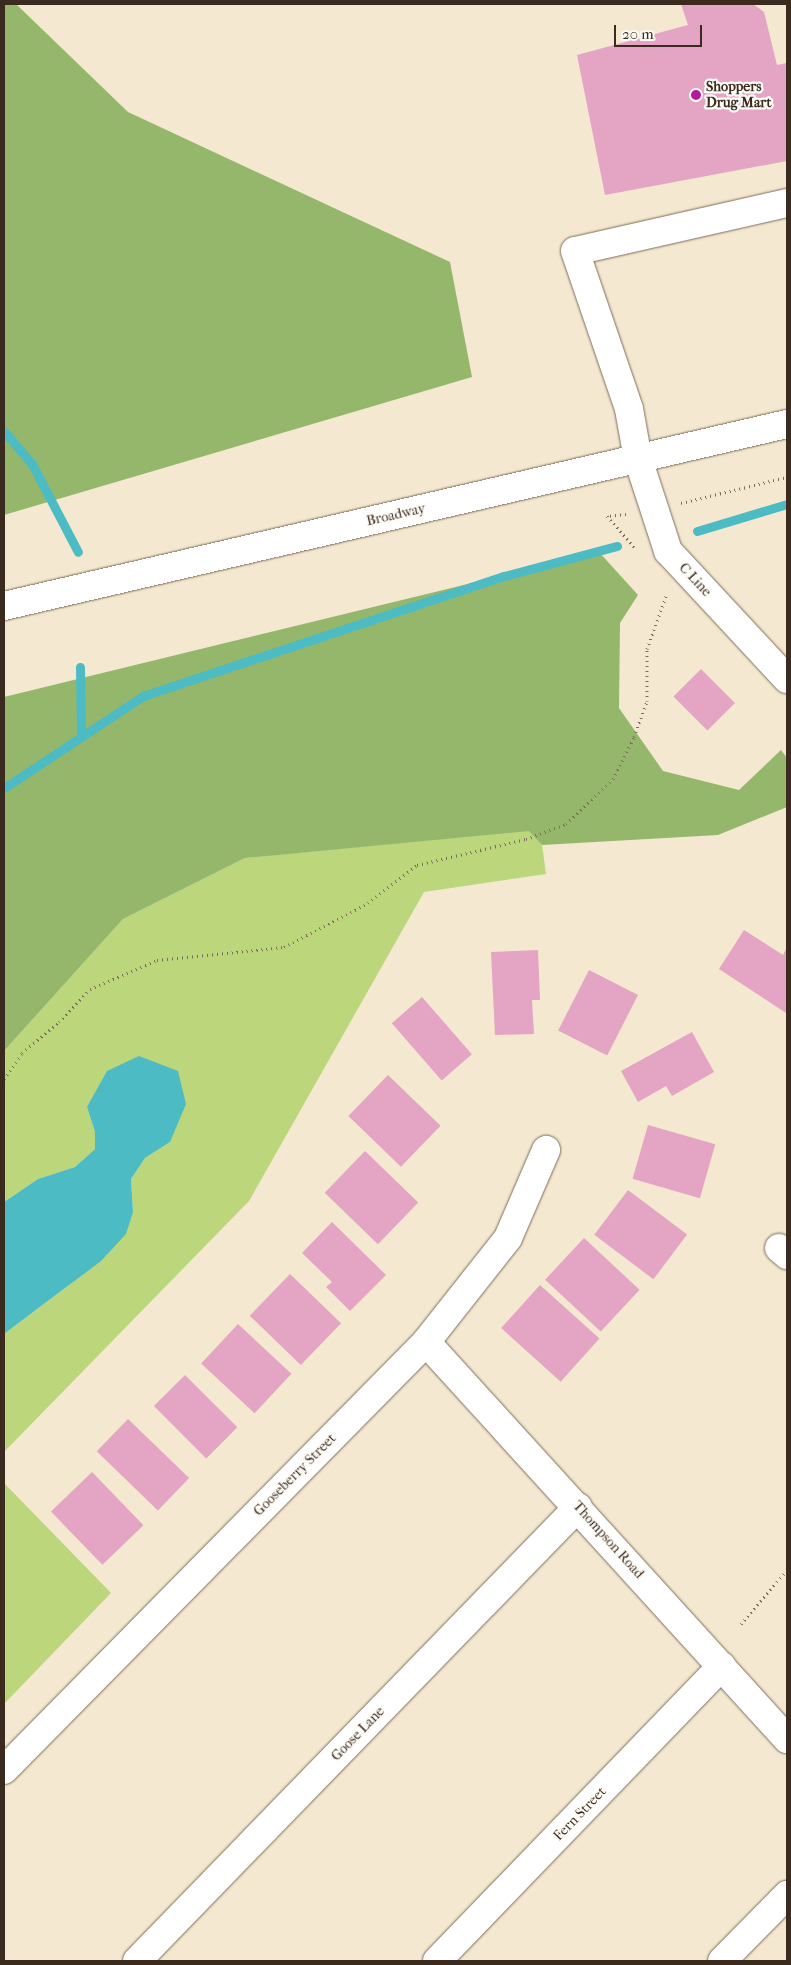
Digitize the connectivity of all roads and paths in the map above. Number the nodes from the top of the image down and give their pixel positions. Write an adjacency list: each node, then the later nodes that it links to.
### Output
1 (787, 203): 3 (street, C Line)
2 (787, 424): 3 (street, Broadway)
3 (638, 459): 5 (street, C Line); 7 (street, Broadway)
4 (787, 477): 5 (path)
5 (657, 510): 8 (street, C Line)
6 (664, 603): 9 (path)
7 (4, 606)
8 (787, 679)
9 (4, 1079)
10 (546, 1150): 11 (street, Gooseberry Street)
11 (426, 1342): 12 (street, Thompson Road); 17 (street, Gooseberry Street)
12 (578, 1507): 15 (street, Thompson Road); 19 (street, Goose Lane)
13 (787, 1570): 14 (path)
14 (741, 1624)
15 (722, 1666): 16 (street, Thompson Road); 20 (street, Fern Street)
16 (787, 1739)
17 (4, 1770)
18 (787, 1895): 21 (street)
19 (137, 1961)
20 (437, 1961)
21 (722, 1961)

